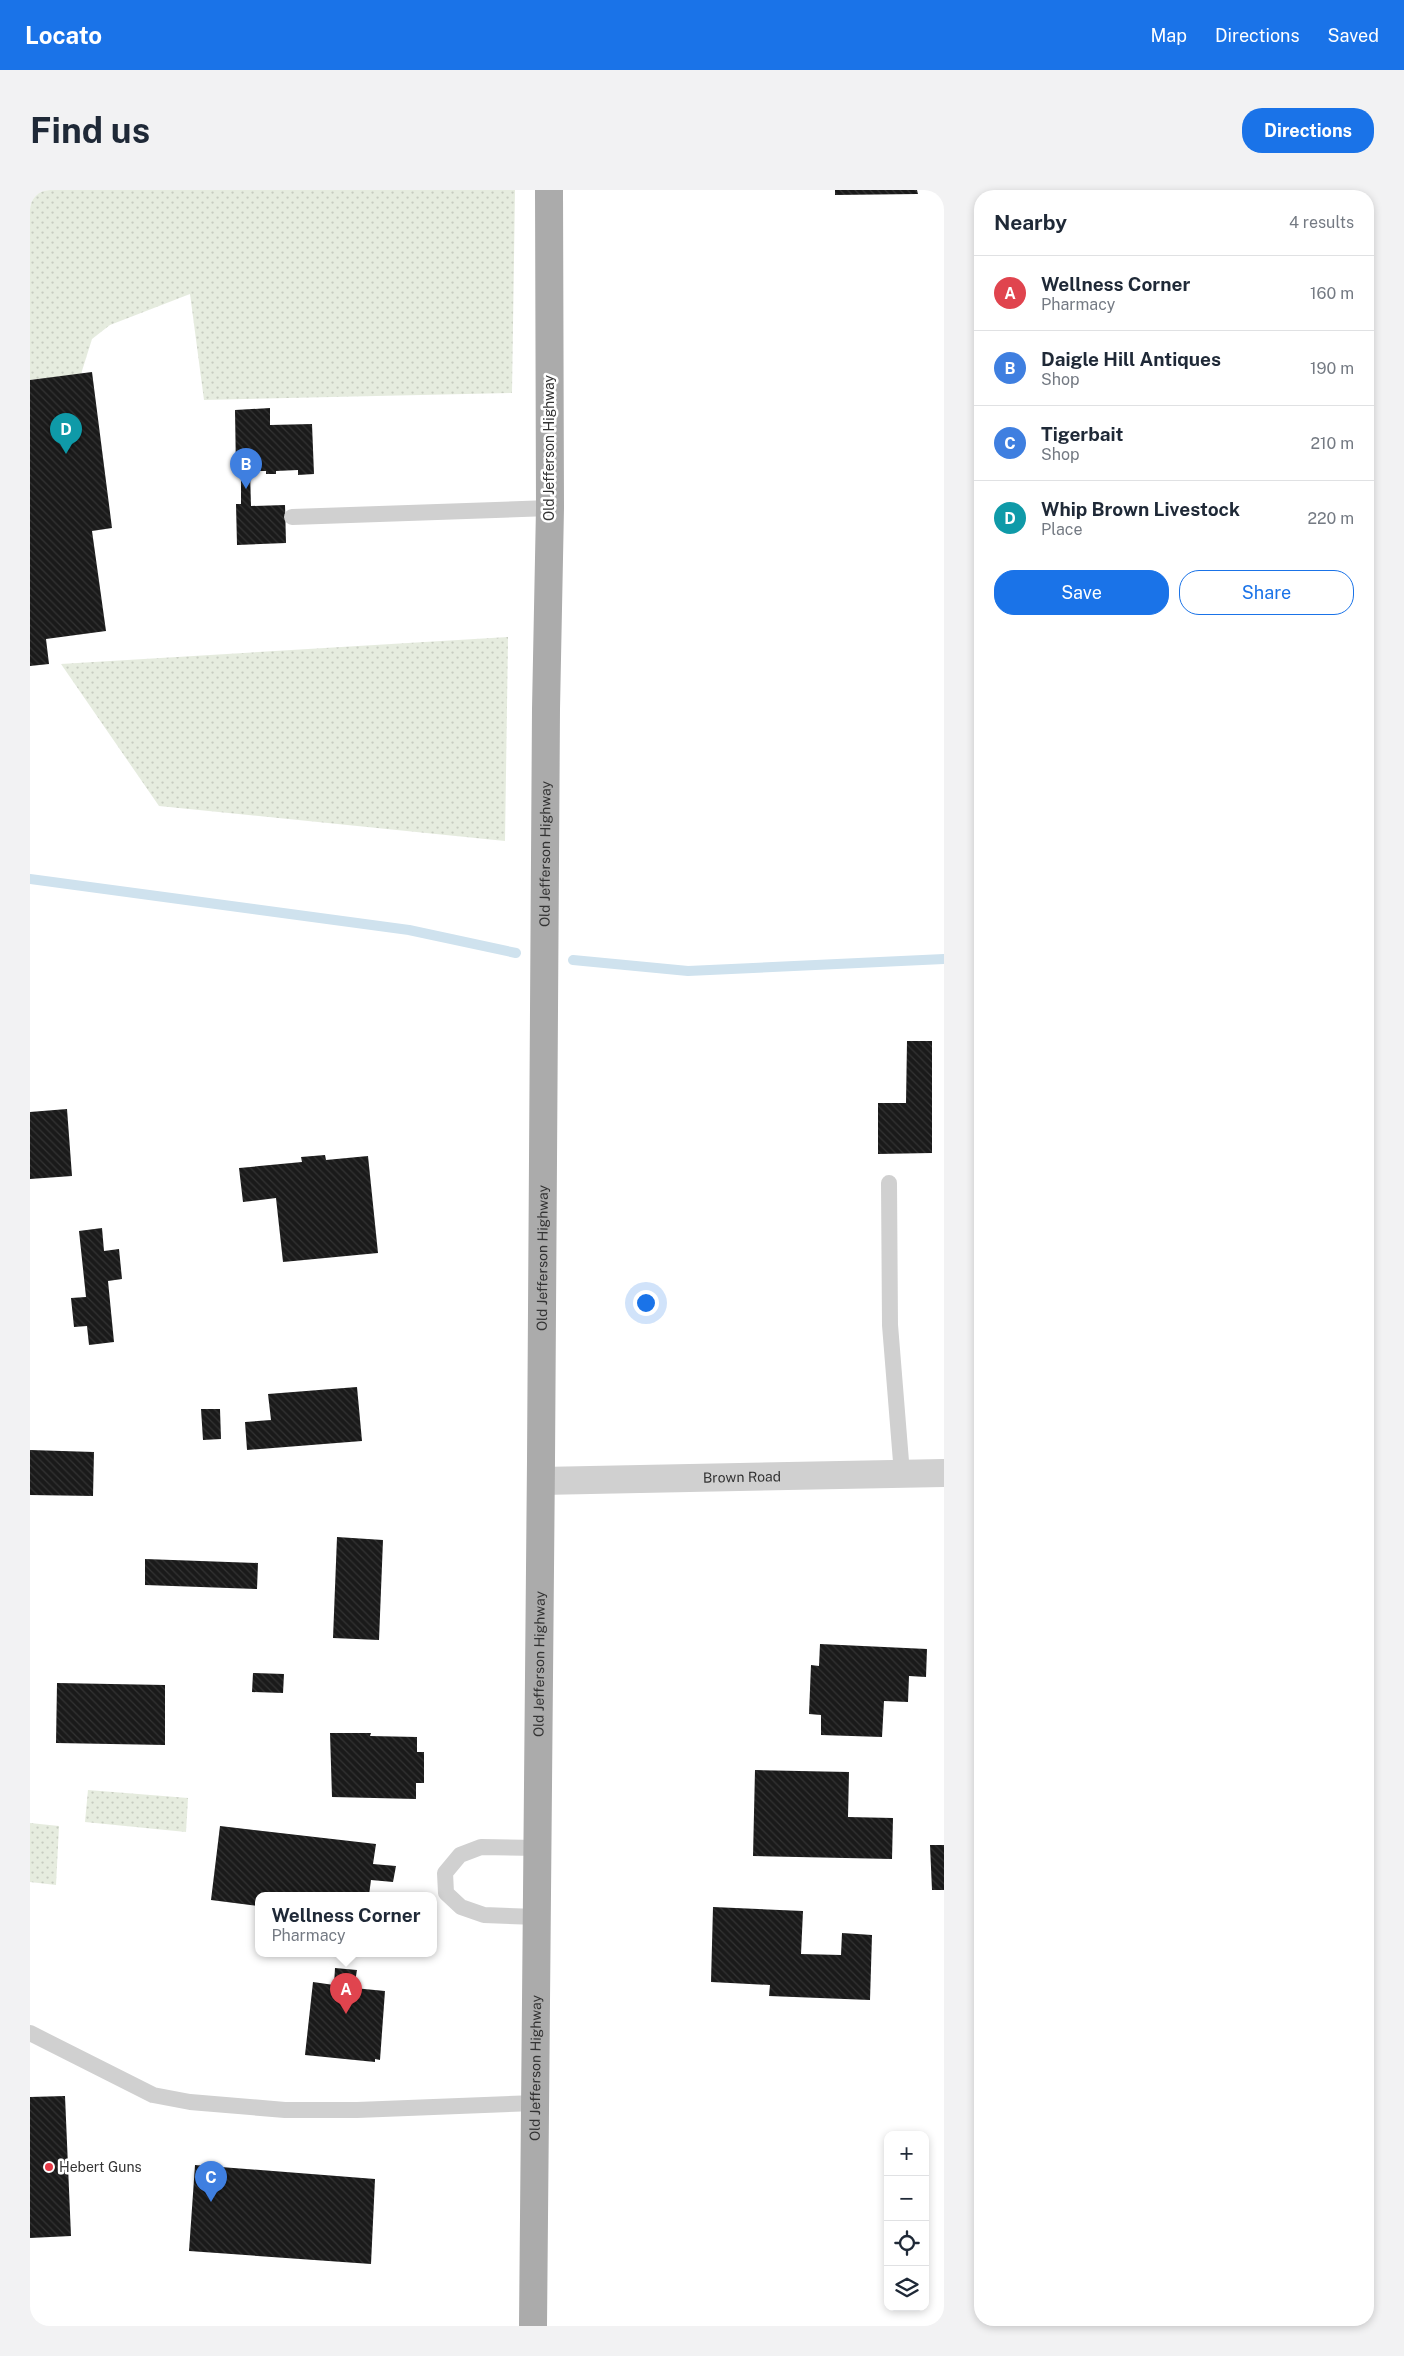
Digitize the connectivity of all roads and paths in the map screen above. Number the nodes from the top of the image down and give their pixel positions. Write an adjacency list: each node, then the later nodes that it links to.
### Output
1 (549, 190): 2 (main road, Old Jefferson Highway)
2 (550, 508): 3 (lane); 7 (main road, Old Jefferson Highway)
3 (292, 517)
4 (890, 1183): 6 (lane)
5 (944, 1473): 6 (street, Brown Road)
6 (902, 1474): 7 (street, Brown Road)
7 (541, 1481): 8 (main road, Old Jefferson Highway)
8 (538, 1848): 9 (main road, Old Jefferson Highway); 9 (lane)
9 (537, 1917): 11 (main road, Old Jefferson Highway)
10 (30, 2033): 11 (lane)
11 (535, 2103): 12 (main road, Old Jefferson Highway)
12 (532, 2326)

